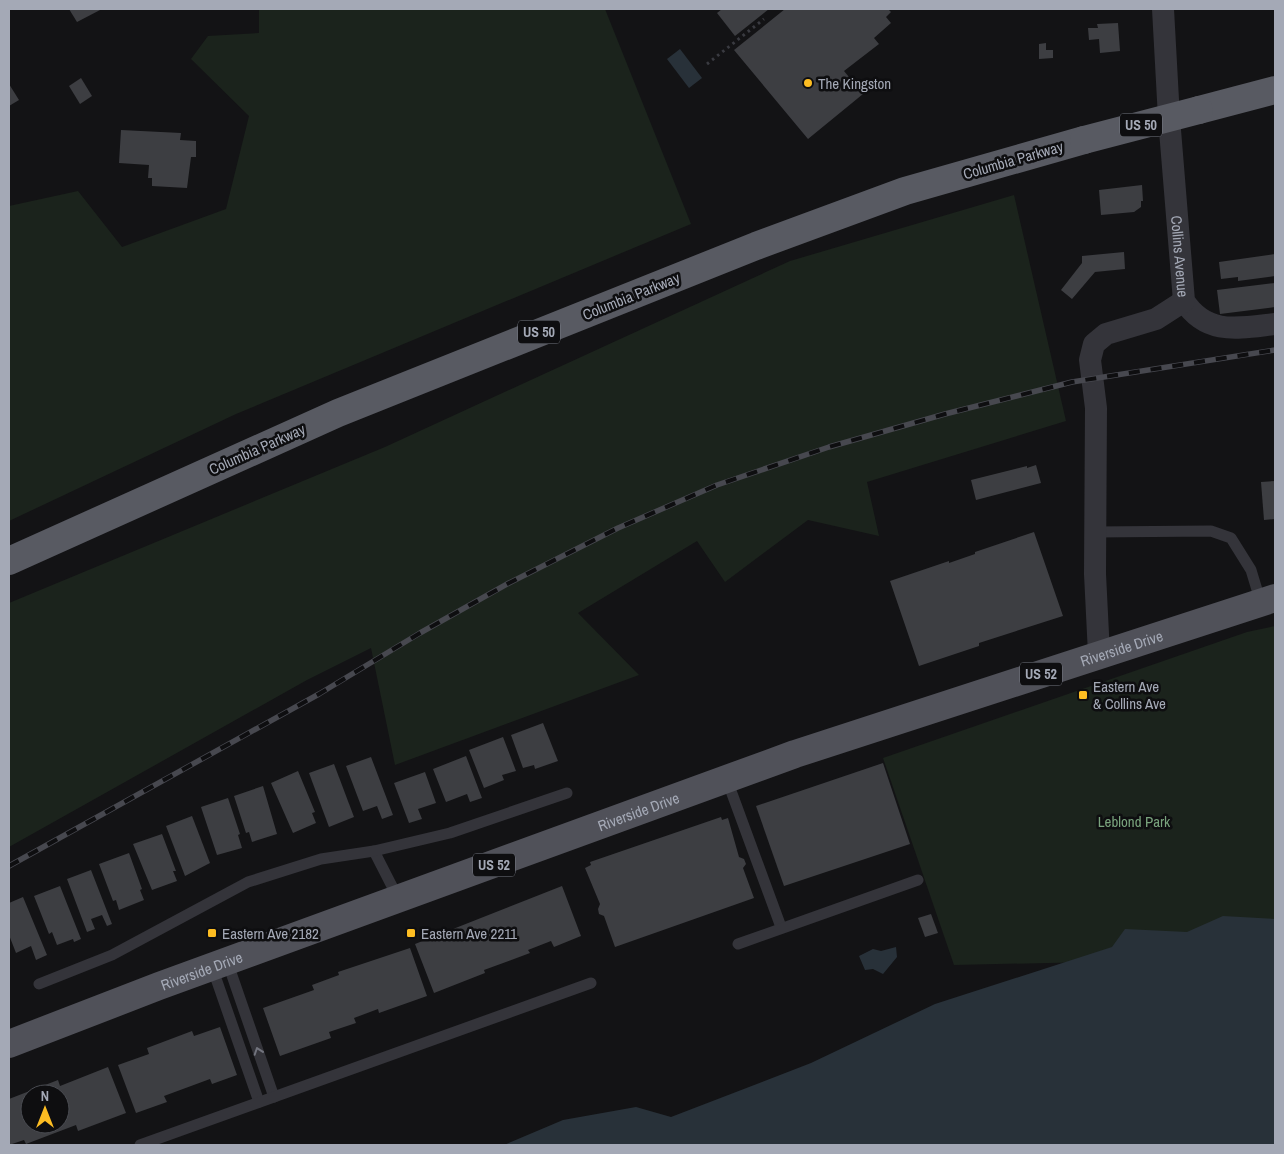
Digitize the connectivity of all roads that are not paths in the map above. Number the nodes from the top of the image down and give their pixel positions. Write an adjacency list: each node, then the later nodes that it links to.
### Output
1 (1163, 9): 3 (street, Collins Avenue)
2 (1275, 90): 6 (highway, Columbia Parkway / US 50, bridge)
3 (1184, 301): 4 (street); 5 (street, Collins Avenue)
4 (1275, 324)
5 (1095, 532): 7 (lane); 8 (street, Collins Avenue)
6 (9, 561)
7 (1268, 600): 8 (main road, Riverside Drive / US 52)
8 (1099, 654): 9 (main road, Riverside Drive / US 52)
9 (727, 780): 13 (main road, Riverside Drive / US 52); 14 (lane)
10 (567, 794): 11 (lane)
11 (374, 851): 13 (lane); 18 (lane)
12 (918, 880): 14 (lane)
13 (399, 900): 16 (main road, Riverside Drive / US 52)
14 (781, 927): 15 (lane)
15 (738, 944)
16 (220, 964): 19 (main road, Riverside Drive / US 52); 20 (lane, one-way to 16); 21 (lane)
17 (591, 983): 20 (lane)
18 (39, 984)
19 (9, 1044)
20 (274, 1097): 21 (lane)
21 (258, 1102): 22 (lane)
22 (140, 1145)

